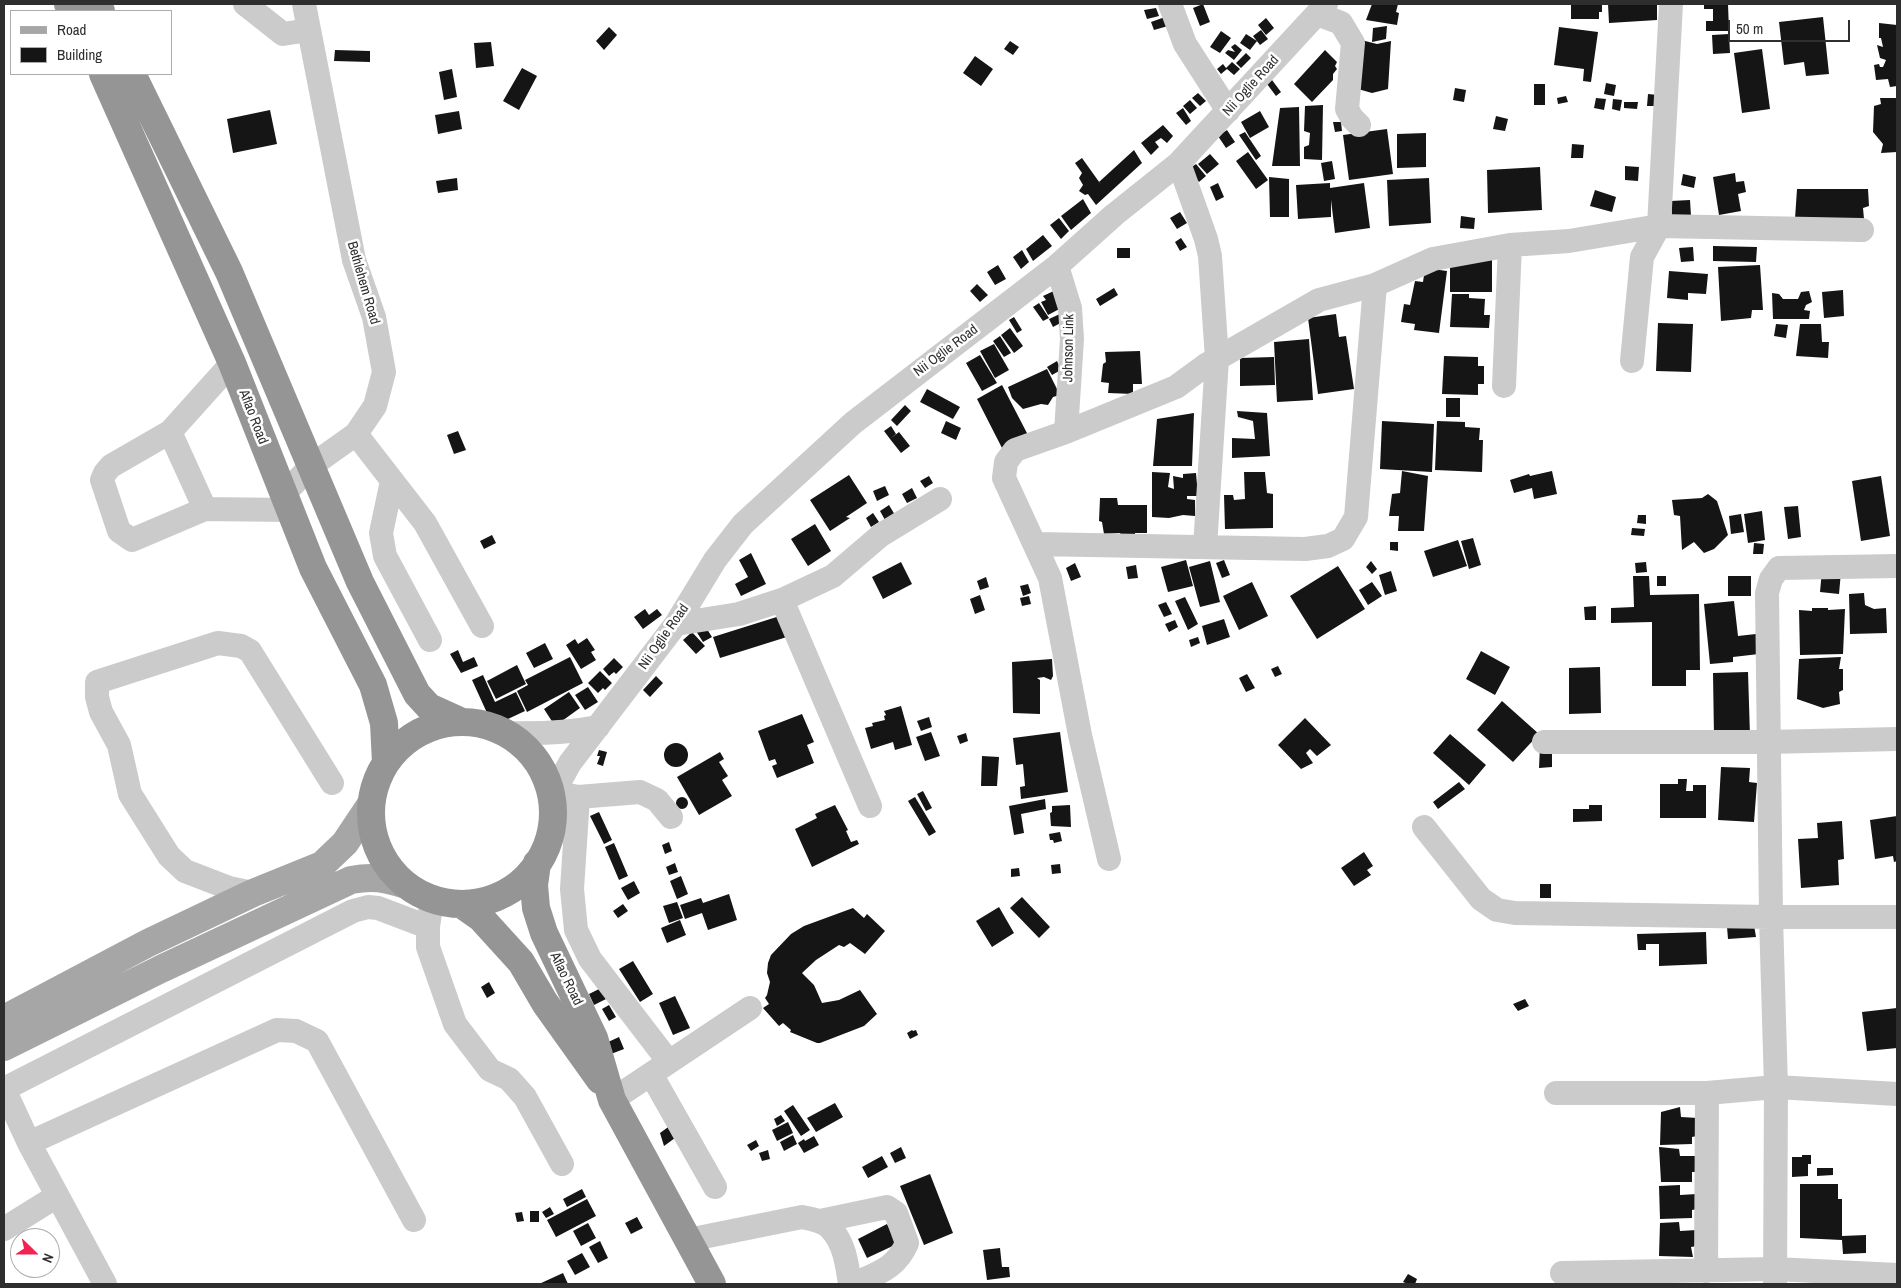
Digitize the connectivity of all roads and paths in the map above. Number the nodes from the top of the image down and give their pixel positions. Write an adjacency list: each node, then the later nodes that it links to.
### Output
1 (245, 4): 6 (street)
2 (304, 4): 6 (street, Bethlehem Road)
3 (1170, 4): 9 (street)
4 (1672, 4): 12 (street)
5 (1321, 9): 9 (street, Nii Oglie Road); 10 (street)
6 (309, 30): 23 (street, Bethlehem Road)
7 (103, 75): 19 (highway, Aflao Road)
8 (132, 75): 24 (highway)
9 (1228, 111): 11 (street, Nii Oglie Road)
10 (1360, 124)
11 (1179, 162): 15 (street, Nii Oglie Road); 17 (street)
12 (1659, 226): 13 (street); 14 (street); 18 (street)
13 (1862, 230)
14 (1510, 245): 16 (street); 20 (street)
15 (1057, 266): 22 (street, Johnson Link); 33 (street, Nii Oglie Road)
16 (1375, 286): 17 (street); 30 (street)
17 (1217, 359): 22 (street); 30 (street)
18 (1632, 361)
19 (232, 363): 21 (street); 27 (highway, Aflao Road)
20 (1504, 386)
21 (170, 432): 28 (street); 28 (street)
22 (1066, 432): 29 (street)
23 (356, 434): 24 (street, Bethlehem Road); 25 (street)
24 (311, 466): 27 (street, Bethlehem Road); 36 (highway)
25 (392, 481): 34 (street); 35 (street)
26 (940, 499): 32 (street)
27 (287, 503): 28 (street); 42 (highway, Aflao Road)
28 (205, 509)
29 (1035, 544): 30 (street); 49 (street)
30 (1205, 547)
31 (1897, 566): 41 (street)
32 (782, 600): 33 (street); 46 (street)
33 (676, 624): 37 (street, Nii Oglie Road)
34 (482, 626)
35 (430, 640)
36 (462, 722): 38 (highway); 42 (highway)
37 (598, 727): 38 (street); 44 (street, Nii Oglie Road)
38 (505, 733): 44 (highway)
39 (1897, 739): 41 (street)
40 (1544, 742): 41 (street)
41 (1768, 742): 56 (street)
42 (386, 763): 45 (highway)
43 (332, 783): 52 (street)
44 (562, 799): 47 (street); 50 (highway); 63 (street)
45 (371, 804): 51 (highway); 52 (main road)
46 (870, 806)
47 (671, 816)
48 (1424, 827): 56 (street)
49 (1109, 859)
50 (537, 863): 54 (highway); 69 (highway, Aflao Road)
51 (406, 885): 53 (highway); 57 (main road)
52 (252, 893): 61 (main road)
53 (432, 899): 54 (highway); 58 (street)
54 (461, 904): 69 (highway, Aflao Road)
55 (1897, 916): 56 (street)
56 (1771, 917): 64 (street)
57 (262, 922): 59 (street); 62 (main road)
58 (428, 927): 59 (street); 71 (street)
59 (275, 951): 65 (street)
60 (750, 1008): 63 (street)
61 (4, 1020)
62 (4, 1047)
63 (660, 1068): 69 (street); 72 (street)
64 (1776, 1087): 67 (street); 68 (street); 81 (street)
65 (4, 1089): 70 (street)
66 (1556, 1093): 67 (street)
67 (1707, 1093): 78 (street)
68 (1897, 1094)
69 (611, 1097): 77 (highway, Aflao Road)
70 (29, 1143): 73 (street); 75 (street)
71 (562, 1164)
72 (716, 1187)
73 (57, 1196): 74 (street); 82 (street)
74 (10, 1217)
75 (414, 1220)
76 (820, 1221): 77 (street); 84 (street); 85 (street)
77 (688, 1240): 83 (highway, Aflao Road)
78 (1706, 1271): 79 (street); 81 (street)
79 (1562, 1273)
80 (1897, 1275): 81 (street)
81 (1775, 1276)
82 (105, 1284)
83 (712, 1284)
84 (850, 1284)
85 (854, 1284)

